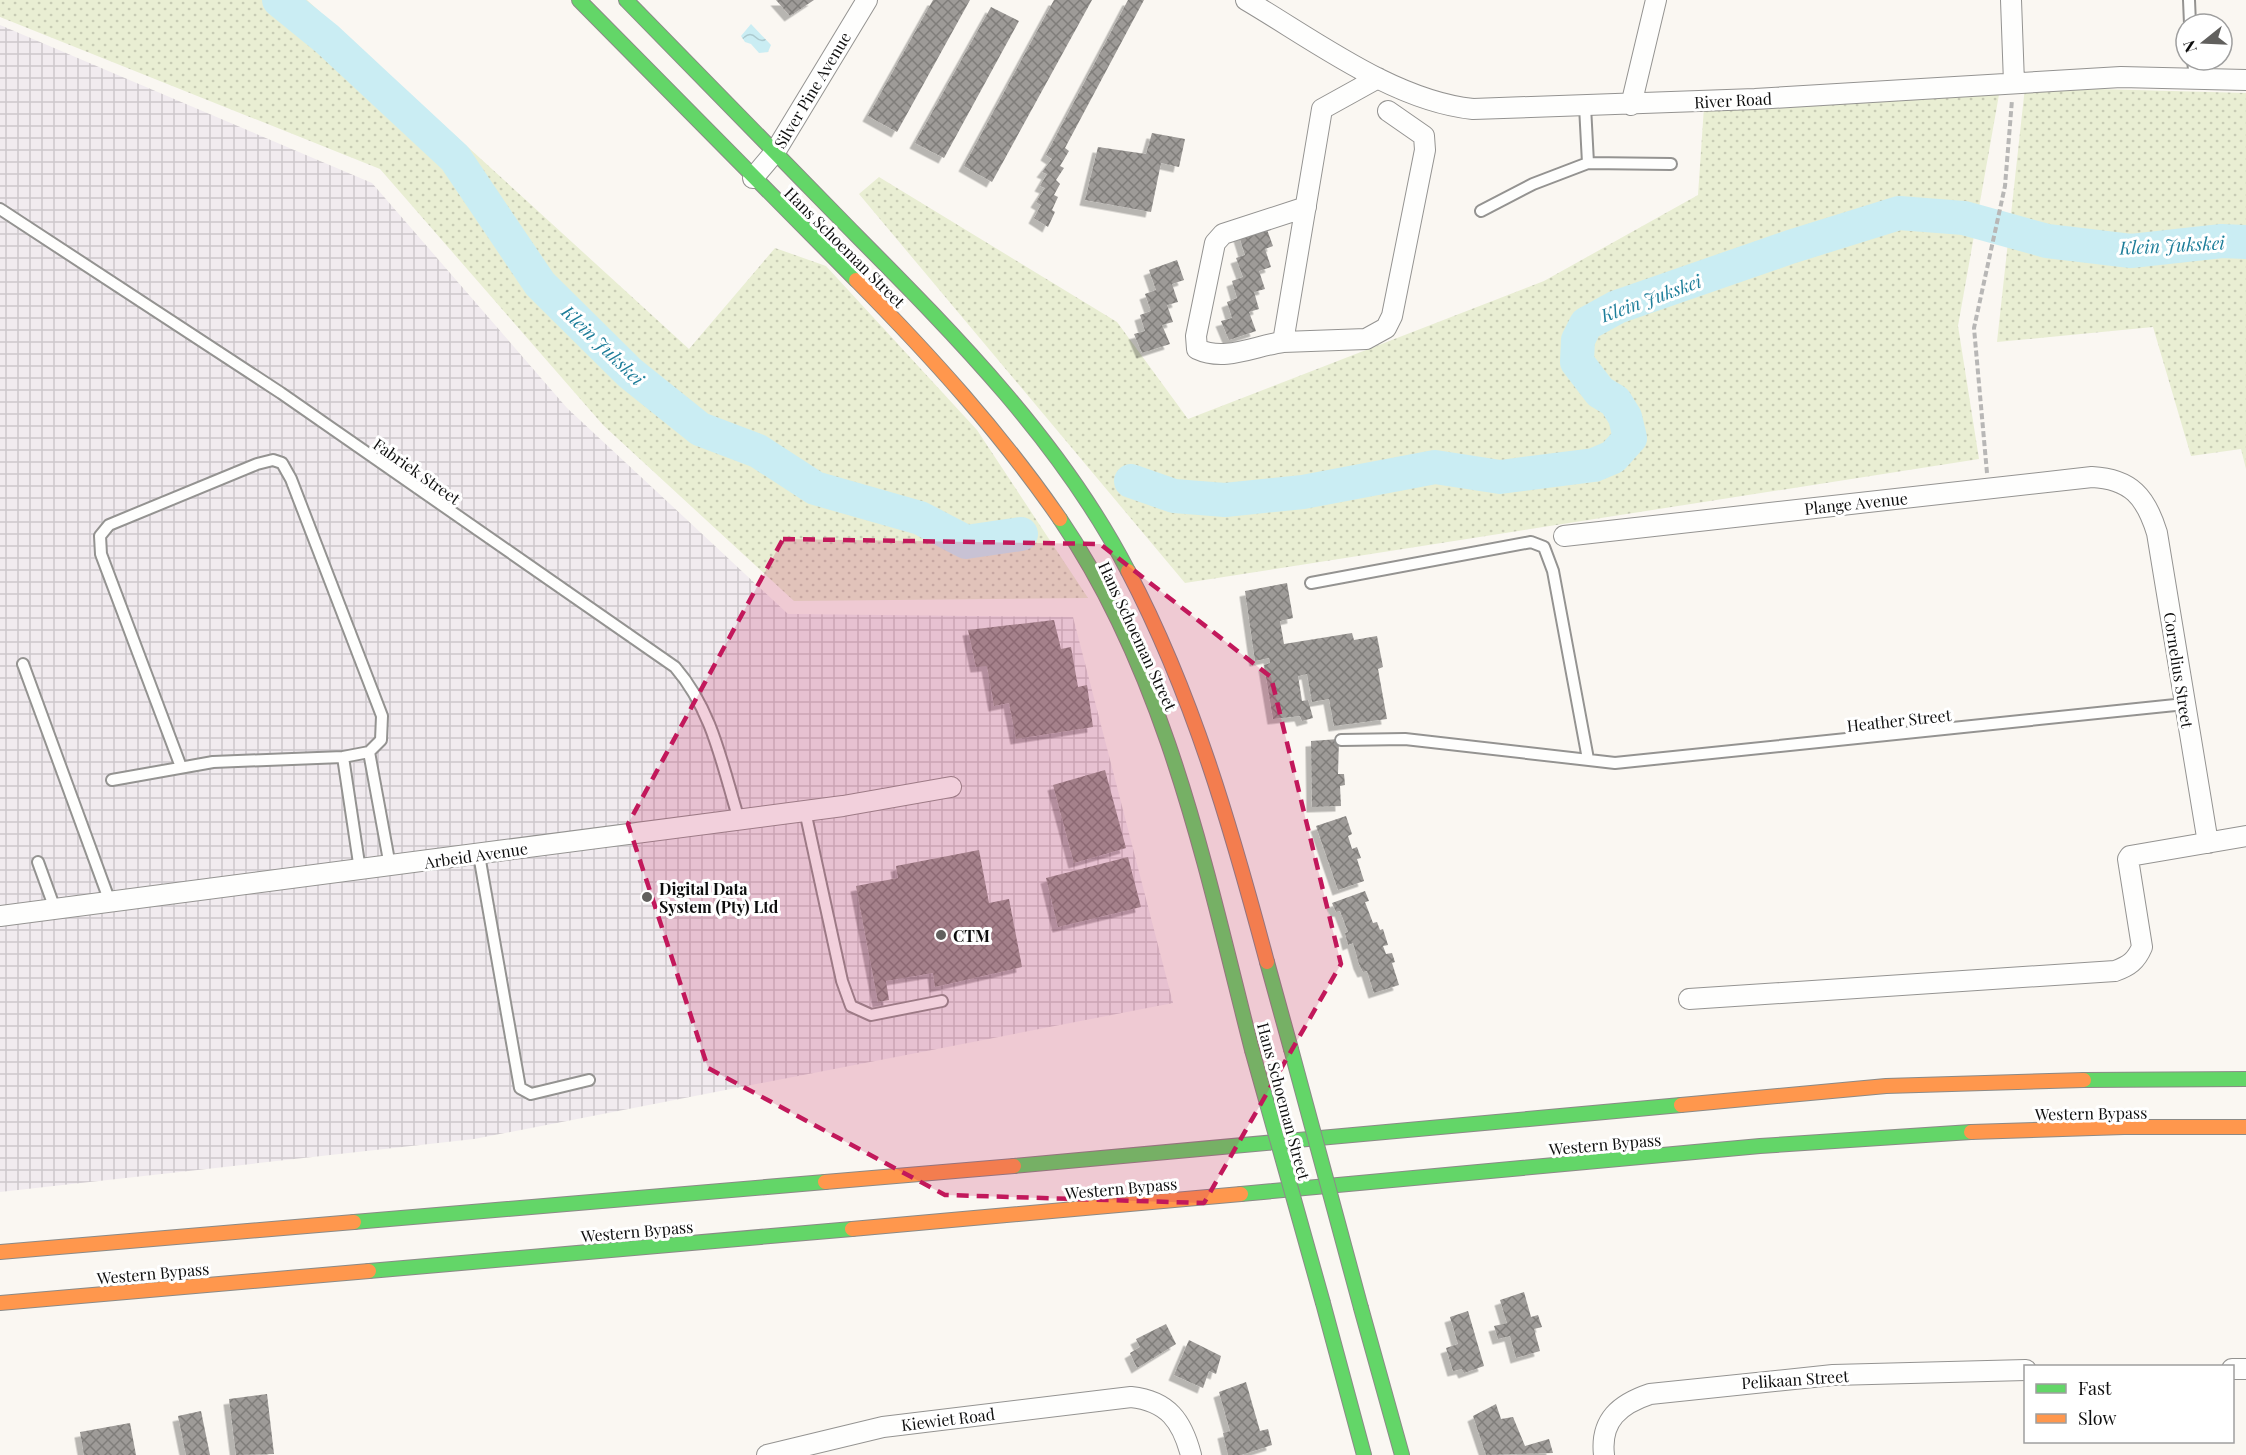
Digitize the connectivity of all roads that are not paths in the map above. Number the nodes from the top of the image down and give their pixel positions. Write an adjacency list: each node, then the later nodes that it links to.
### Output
1 (579, 0): 18 (main road, Hans Schoeman Street)
2 (626, 0): 15 (main road, Hans Schoeman Street)
3 (867, 0): 15 (street, Silver Pine Avenue)
4 (1246, 0): 9 (street, River Road)
5 (1656, 0): 12 (street)
6 (2011, 0): 11 (street)
7 (2174, 72): 11 (street, River Road)
8 (2204, 72): 10 (street, River Road)
9 (1378, 78): 13 (street, River Road); 19 (street)
10 (2246, 80)
11 (2014, 83): 12 (street, River Road)
12 (1630, 105): 13 (street, River Road)
13 (1585, 106): 16 (lane)
14 (1388, 111): 22 (street)
15 (775, 152): 18 (street, Silver Pine Avenue); 58 (main road, Hans Schoeman Street, bridge)
16 (1588, 163): 17 (lane); 21 (lane)
17 (1671, 164)
18 (753, 178): 57 (main road, Hans Schoeman Street, bridge)
19 (1305, 207): 22 (street); 22 (street)
20 (0, 209): 36 (lane, Fabriek Street)
21 (1481, 211)
22 (1283, 342)
23 (2142, 499): 24 (street, Plange Avenue); 27 (street, Cornelius Street)
24 (1564, 536)
25 (1311, 583): 31 (lane)
26 (23, 664): 43 (lane)
27 (2185, 704): 31 (lane, Heather Street); 38 (street, Cornelius Street)
28 (1341, 740): 31 (lane, Heather Street)
29 (369, 752): 30 (lane); 32 (lane); 41 (lane)
30 (343, 757): 32 (lane); 42 (lane)
31 (1588, 759)
32 (181, 767): 33 (lane)
33 (112, 780)
34 (951, 786): 35 (street, Arbeid Avenue)
35 (805, 811): 36 (street, Arbeid Avenue); 47 (lane)
36 (738, 820): 39 (street, Arbeid Avenue)
37 (2246, 836): 38 (street)
38 (2208, 843): 46 (street)
39 (479, 855): 41 (street, Arbeid Avenue); 49 (lane)
40 (38, 862): 44 (lane)
41 (390, 866): 42 (street, Arbeid Avenue)
42 (360, 870): 43 (street, Arbeid Avenue)
43 (110, 902): 44 (street, Arbeid Avenue)
44 (55, 909): 45 (street, Arbeid Avenue)
45 (1, 914)
46 (1689, 999)
47 (942, 1001)
48 (2246, 1079): 51 (main road, Western Bypass)
49 (589, 1080)
50 (2246, 1127): 52 (main road, Western Bypass)
51 (0, 1252)
52 (0, 1303)
53 (2024, 1370): 59 (street, Pelikaan Street)
54 (836, 1447): 55 (street, Kiewiet Road); 56 (street, Kiewiet Road)
55 (767, 1455)
56 (1191, 1455)
57 (1364, 1455)
58 (1402, 1455)
59 (1604, 1455)

